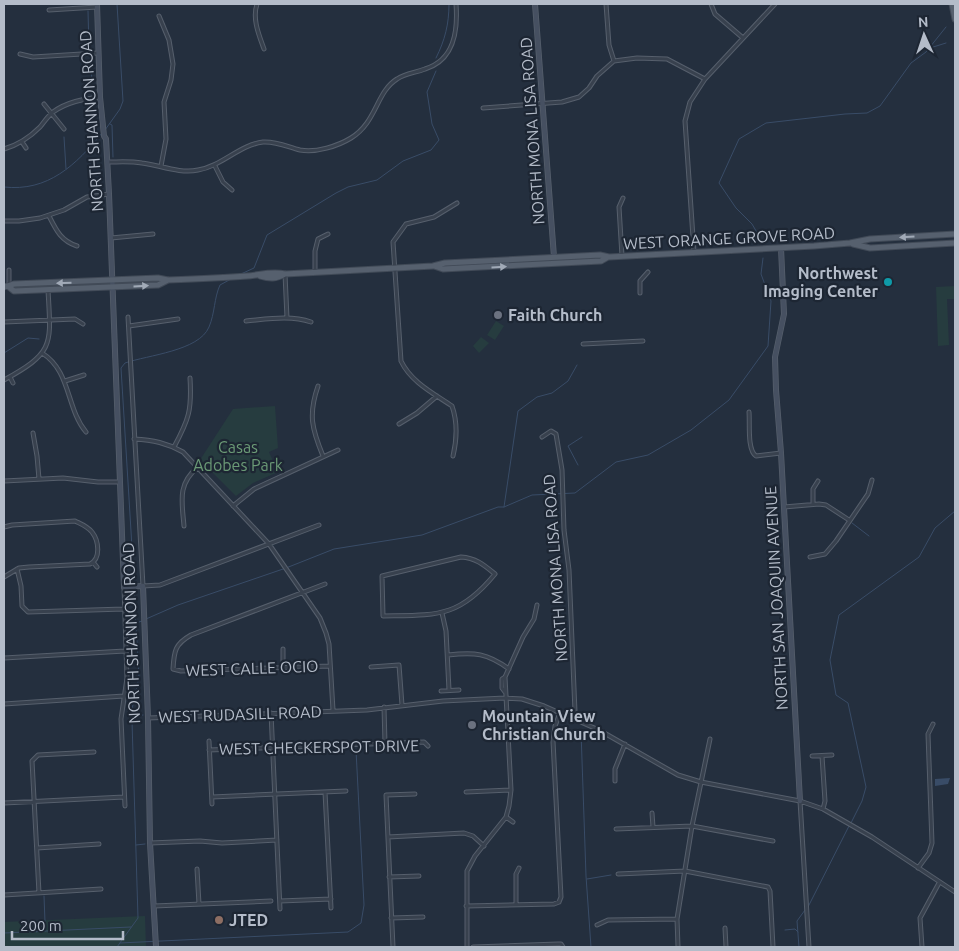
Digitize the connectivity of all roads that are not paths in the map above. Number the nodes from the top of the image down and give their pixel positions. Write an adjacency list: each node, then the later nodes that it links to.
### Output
1 (257, 4): 13 (street)
2 (456, 4): 29 (street)
3 (536, 4): 19 (street, NORTH MONA LISA ROAD)
4 (606, 4): 16 (street)
5 (711, 4): 12 (street)
6 (775, 4): 12 (street)
7 (952, 4): 11 (main road)
8 (97, 5): 9 (street); 14 (street, NORTH SHANNON ROAD)
9 (49, 10)
10 (159, 16): 28 (street)
11 (955, 18)
12 (743, 38): 17 (street)
13 (264, 49)
14 (98, 53): 15 (street); 18 (street, NORTH SHANNON ROAD)
15 (20, 54)
16 (614, 62): 17 (street); 19 (street)
17 (705, 79): 44 (street)
18 (100, 97): 22 (street); 27 (street, NORTH SHANNON ROAD)
19 (543, 103): 21 (street); 46 (street, NORTH MONA LISA ROAD)
20 (44, 104): 22 (street)
21 (483, 108)
22 (51, 114): 23 (street); 24 (street)
23 (64, 129)
24 (22, 142): 25 (street); 26 (street)
25 (26, 148)
26 (4, 149)
27 (108, 162): 28 (street); 31 (street, NORTH SHANNON ROAD)
28 (160, 166): 29 (street)
29 (215, 166): 30 (street)
30 (232, 190)
31 (109, 194): 34 (street); 39 (street, NORTH SHANNON ROAD)
32 (623, 198): 45 (street)
33 (457, 203): 49 (street)
34 (49, 216): 35 (street); 42 (street)
35 (4, 220)
36 (153, 234): 39 (street)
37 (328, 234): 51 (street)
38 (955, 234): 40 (main road, WEST ORANGE GROVE ROAD, one-way to 40)
39 (111, 238): 55 (street, NORTH SHANNON ROAD)
40 (850, 243): 41 (main road, WEST ORANGE GROVE ROAD); 43 (main road, WEST ORANGE GROVE ROAD)
41 (955, 243)
42 (77, 246)
43 (781, 248): 44 (main road, WEST ORANGE GROVE ROAD); 88 (street, NORTH SAN JOAQUIN AVENUE)
44 (694, 252): 45 (main road, WEST ORANGE GROVE ROAD)
45 (622, 256): 47 (main road, WEST ORANGE GROVE ROAD)
46 (554, 257): 47 (main road, WEST ORANGE GROVE ROAD); 48 (main road, WEST ORANGE GROVE ROAD)
47 (609, 257): 48 (main road, WEST ORANGE GROVE ROAD, one-way to 47)
48 (433, 266): 49 (main road, WEST ORANGE GROVE ROAD)
49 (395, 268): 51 (main road, WEST ORANGE GROVE ROAD); 79 (street)
50 (8, 270): 56 (street)
51 (314, 272): 53 (main road, WEST ORANGE GROVE ROAD)
52 (648, 272): 59 (street)
53 (285, 274): 54 (main road, WEST ORANGE GROVE ROAD); 61 (street)
54 (168, 280): 55 (main road, WEST ORANGE GROVE ROAD); 57 (main road, WEST ORANGE GROVE ROAD, one-way to 54)
55 (112, 281): 56 (main road, WEST ORANGE GROVE ROAD, one-way to 56); 57 (street, NORTH SHANNON ROAD)
56 (6, 287): 58 (main road, WEST ORANGE GROVE ROAD)
57 (112, 287): 58 (main road, WEST ORANGE GROVE ROAD); 96 (street, NORTH SHANNON ROAD)
58 (48, 290): 63 (street)
59 (640, 293)
60 (128, 317): 68 (street, NORTH SHANNON ROAD)
61 (287, 318): 64 (street); 66 (street)
62 (178, 319): 68 (street)
63 (50, 320): 65 (street); 67 (street); 71 (street)
64 (246, 321)
65 (4, 322)
66 (311, 322)
67 (83, 324)
68 (129, 326): 85 (street, NORTH SHANNON ROAD)
69 (643, 341): 70 (street)
70 (583, 344)
71 (42, 353): 73 (street); 76 (street)
72 (84, 375): 76 (street)
73 (10, 376): 75 (street); 77 (street)
74 (190, 378): 86 (street)
75 (4, 380)
76 (65, 381): 82 (street)
77 (13, 383)
78 (318, 386): 89 (street)
79 (437, 396): 81 (street); 90 (street)
80 (749, 412): 88 (street)
81 (398, 424)
82 (86, 432)
83 (32, 433): 92 (street)
84 (542, 437): 137 (street, NORTH MONA LISA ROAD)
85 (134, 439): 86 (street); 111 (street, NORTH SHANNON ROAD)
86 (174, 447): 91 (street)
87 (338, 450): 89 (street)
88 (781, 453): 99 (street, NORTH SAN JOAQUIN AVENUE)
89 (324, 456): 98 (street)
90 (453, 456)
91 (198, 467): 98 (street); 101 (street)
92 (39, 480): 94 (street); 96 (street)
93 (872, 480): 100 (street)
94 (4, 481)
95 (818, 481): 97 (street)
96 (119, 482): 112 (street, NORTH SHANNON ROAD)
97 (813, 504): 99 (street); 100 (street)
98 (233, 506): 104 (street)
99 (783, 507): 160 (street, NORTH SAN JOAQUIN AVENUE)
100 (849, 520): 105 (street)
101 (184, 526)
102 (319, 526): 104 (street)
103 (4, 527): 106 (street)
104 (269, 544): 111 (street); 113 (street)
105 (810, 557)
106 (93, 562): 107 (street); 108 (street)
107 (97, 567)
108 (17, 569): 109 (street); 115 (street)
109 (4, 577)
110 (325, 584): 113 (street)
111 (143, 586): 112 (street); 136 (street, NORTH SHANNON ROAD)
112 (124, 587): 115 (street, NORTH SHANNON ROAD)
113 (303, 593): 121 (street); 122 (street, WEST CALLE OCIO)
114 (537, 605): 124 (street)
115 (124, 609): 118 (street, NORTH SHANNON ROAD)
116 (442, 613): 116 (street); 119 (street)
117 (283, 649): 122 (street)
118 (125, 651): 120 (street); 128 (street, NORTH SHANNON ROAD)
119 (448, 654): 124 (street); 125 (street)
120 (4, 658)
121 (330, 666): 122 (street, WEST CALLE OCIO); 133 (street)
122 (283, 667)
123 (371, 667): 131 (street)
124 (509, 669): 129 (street)
125 (450, 690): 126 (street); 127 (street)
126 (459, 690)
127 (441, 691)
128 (124, 696): 130 (street); 158 (street, NORTH SHANNON ROAD)
129 (505, 698): 131 (street, WEST RUDASILL ROAD); 135 (street, WEST RUDASILL ROAD); 152 (street)
130 (4, 704)
131 (402, 705): 132 (street, WEST RUDASILL ROAD)
132 (384, 707): 133 (street, WEST RUDASILL ROAD); 141 (street)
133 (332, 710): 134 (street, WEST RUDASILL ROAD)
134 (271, 713): 136 (street, WEST RUDASILL ROAD); 144 (street)
135 (560, 713): 137 (street, WEST RUDASILL ROAD); 195 (street)
136 (148, 718): 175 (street, NORTH SHANNON ROAD)
137 (573, 718): 142 (street, WEST RUDASILL ROAD)
138 (933, 724): 180 (street)
139 (710, 739): 151 (street)
140 (209, 741): 145 (street)
141 (385, 744): 143 (street, WEST CHECKERSPOT DRIVE); 144 (street, WEST CHECKERSPOT DRIVE)
142 (625, 744): 150 (street); 151 (street, WEST RUDASILL ROAD)
143 (428, 746)
144 (272, 747): 145 (street, WEST CHECKERSPOT DRIVE); 156 (street)
145 (209, 750): 159 (street)
146 (94, 752): 161 (street)
147 (832, 755): 149 (street)
148 (812, 756): 149 (street)
149 (822, 756): 165 (street)
150 (614, 781)
151 (701, 782): 160 (street, WEST RUDASILL ROAD); 169 (street)
152 (511, 790): 155 (street); 167 (street)
153 (346, 791): 154 (street)
154 (326, 792): 156 (street); 191 (street)
155 (466, 792)
156 (274, 794): 159 (street); 173 (street)
157 (416, 794): 172 (street)
158 (124, 797): 161 (street); 164 (street, NORTH SHANNON ROAD)
159 (212, 797): 163 (street)
160 (800, 801): 165 (street, WEST RUDASILL ROAD); 213 (street, NORTH SAN JOAQUIN AVENUE)
161 (34, 802): 162 (street); 178 (street)
162 (4, 803)
163 (212, 804)
164 (125, 806)
165 (824, 809): 180 (street, WEST RUDASILL ROAD)
166 (652, 813): 170 (street)
167 (506, 817): 168 (street); 177 (street)
168 (513, 822)
169 (692, 826): 170 (street); 174 (street); 182 (street)
170 (653, 827): 171 (street)
171 (616, 829)
172 (388, 836): 177 (street); 185 (street)
173 (277, 840): 175 (street); 193 (street)
174 (773, 841)
175 (150, 843): 196 (street, NORTH SHANNON ROAD)
176 (99, 844): 178 (street)
177 (484, 846): 197 (street)
178 (37, 848): 189 (street)
179 (519, 868): 195 (street)
180 (918, 868): 186 (street, WEST RUDASILL ROAD)
181 (197, 869): 194 (street)
182 (685, 871): 183 (street); 202 (street); 212 (street)
183 (618, 874)
184 (419, 876): 185 (street)
185 (389, 877): 201 (street)
186 (939, 883): 188 (street, WEST RUDASILL ROAD); 214 (street)
187 (101, 890): 189 (street)
188 (955, 892)
189 (39, 893): 190 (street)
190 (4, 895)
191 (331, 899): 193 (street); 198 (street)
192 (271, 901): 194 (street)
193 (280, 901): 199 (street)
194 (199, 904): 196 (street)
195 (516, 905): 197 (street)
196 (154, 906): 206 (street, NORTH SHANNON ROAD)
197 (466, 906): 208 (street)
198 (331, 908)
199 (280, 909)
200 (423, 917): 201 (street)
201 (391, 918): 207 (street)
202 (677, 919): 203 (street); 210 (street)
203 (597, 925)
204 (725, 928): 211 (street)
205 (562, 945): 209 (street)
206 (156, 947)
207 (393, 947)
208 (467, 947)
209 (473, 947)
210 (678, 947)
211 (726, 947)
212 (772, 947)
213 (808, 947)
214 (922, 947)

